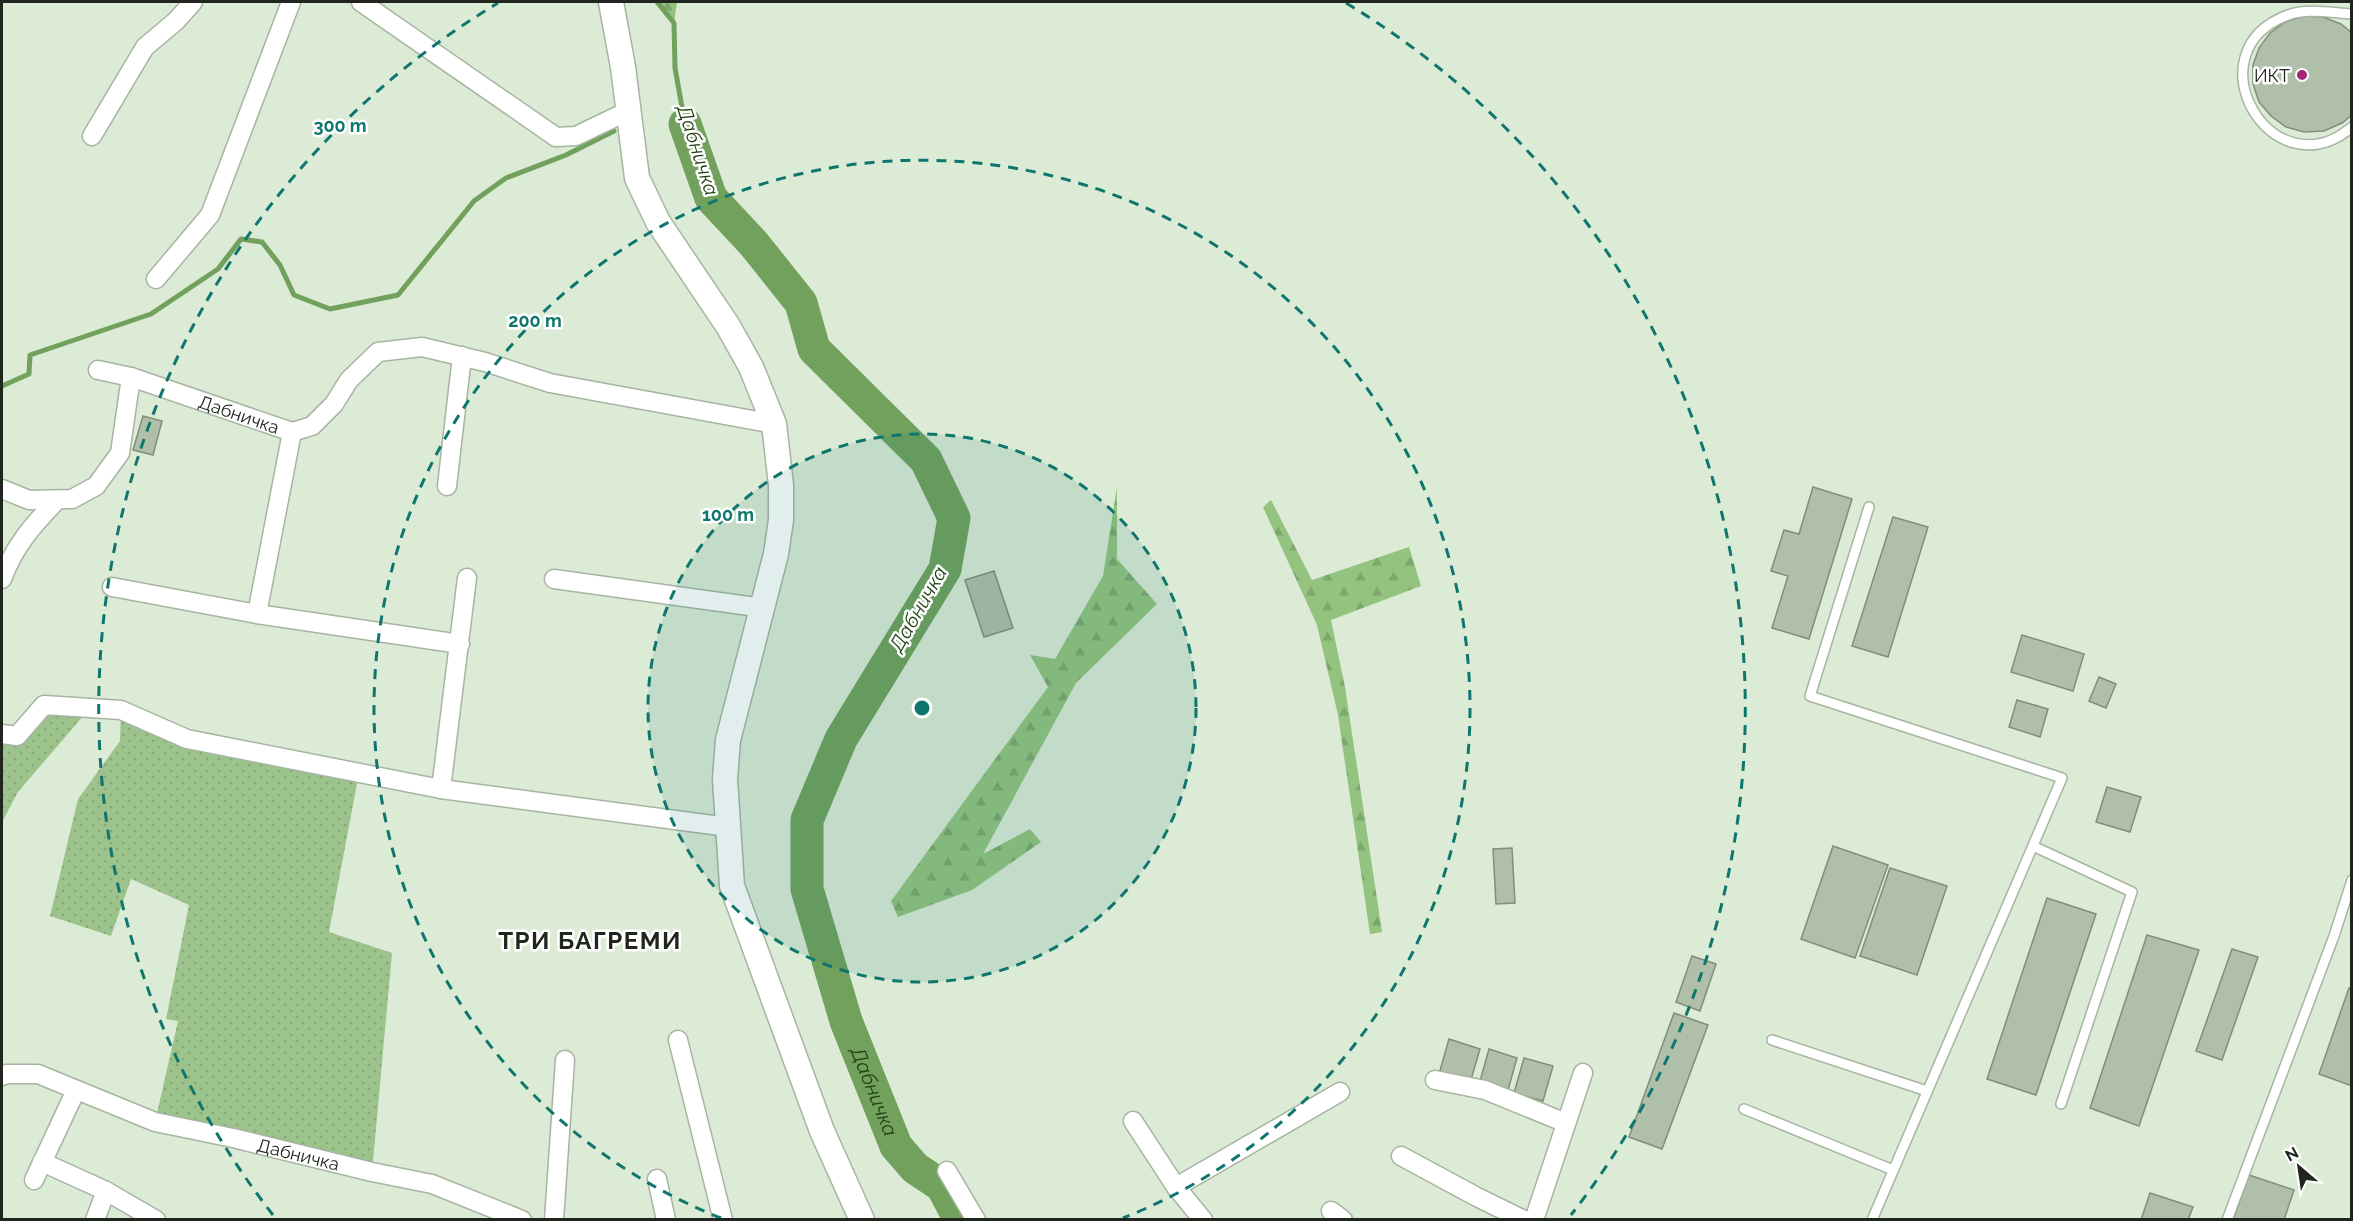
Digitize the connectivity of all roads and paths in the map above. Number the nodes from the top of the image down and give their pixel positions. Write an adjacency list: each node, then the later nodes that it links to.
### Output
1 (193, 2): 8 (street)
2 (291, 2): 9 (street)
3 (361, 2): 6 (street)
4 (611, 2): 6 (street)
5 (2352, 14): 7 (lane)
6 (628, 111): 13 (street)
7 (2352, 127)
8 (92, 136)
9 (156, 279)
10 (462, 356): 13 (street, Дабничка); 14 (street, Дабничка); 15 (street)
11 (98, 370): 12 (street, Дабничка)
12 (131, 377): 14 (street, Дабничка); 17 (street)
13 (774, 424): 23 (street)
14 (292, 432): 24 (street)
15 (447, 486)
16 (2, 489): 17 (street)
17 (57, 500): 20 (street)
18 (1869, 507): 29 (lane)
19 (467, 578): 25 (street)
20 (2, 579)
21 (554, 579): 23 (street)
22 (112, 587): 24 (street)
23 (764, 608): 28 (street)
24 (257, 614): 25 (street)
25 (459, 644): 27 (street)
26 (2, 734): 27 (street)
27 (441, 789): 28 (street)
28 (728, 827): 58 (street)
29 (2033, 846): 38 (lane); 40 (lane)
30 (2352, 880): 64 (lane)
31 (678, 1040): 57 (street)
32 (1772, 1040): 38 (lane)
33 (565, 1060): 55 (street)
34 (1582, 1073): 43 (street)
35 (2, 1077): 37 (street, Дабничка)
36 (1435, 1080): 43 (street)
37 (76, 1090): 45 (street); 54 (street, Дабничка)
38 (1927, 1091): 46 (lane)
39 (1340, 1092): 50 (street)
40 (2061, 1104)
41 (1744, 1109): 46 (lane)
42 (1133, 1121): 50 (street)
43 (1566, 1123): 62 (street)
44 (1401, 1156): 61 (street)
45 (42, 1162): 49 (street); 51 (street)
46 (1893, 1170): 63 (lane)
47 (947, 1171): 59 (street)
48 (657, 1179): 56 (street)
49 (34, 1180)
50 (1176, 1187): 60 (street)
51 (106, 1191): 52 (street); 53 (street)
52 (95, 1220)
53 (156, 1220)
54 (522, 1220)
55 (554, 1220)
56 (666, 1220)
57 (723, 1220)
58 (862, 1220)
59 (976, 1220)
60 (1203, 1220)
61 (1524, 1220)
62 (1534, 1220)
63 (1872, 1220)
64 (2227, 1220)

